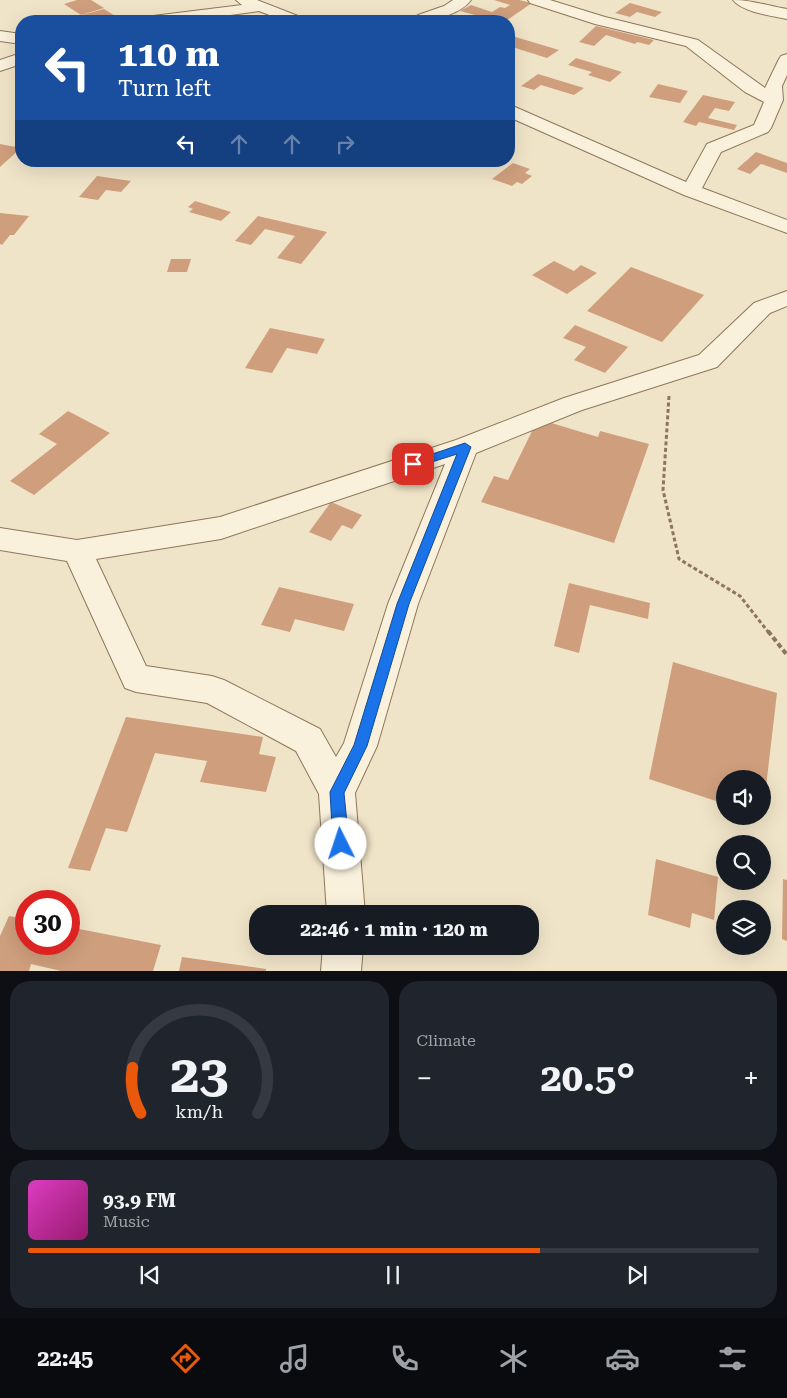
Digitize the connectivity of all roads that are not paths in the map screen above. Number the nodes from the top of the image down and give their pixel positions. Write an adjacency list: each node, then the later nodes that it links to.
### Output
1 (243, 0): 5 (street)
2 (464, 0): 9 (street)
3 (534, 0): 15 (street)
4 (740, 0): 6 (street)
5 (258, 7): 7 (street); 8 (street)
6 (787, 14)
7 (198, 15)
8 (281, 15)
9 (422, 15)
10 (0, 36): 11 (street)
11 (15, 37)
12 (787, 59): 15 (street)
13 (15, 60): 14 (street)
14 (0, 66)
15 (774, 100): 17 (street)
16 (515, 114): 17 (street)
17 (691, 190): 18 (street)
18 (787, 227)
19 (787, 298): 20 (street)
20 (465, 447): 22 (street); 23 (street)
21 (0, 539): 22 (street)
22 (77, 551): 23 (street)
23 (337, 792): 24 (street)
24 (345, 905)
25 (342, 955): 26 (street)
26 (341, 970)

